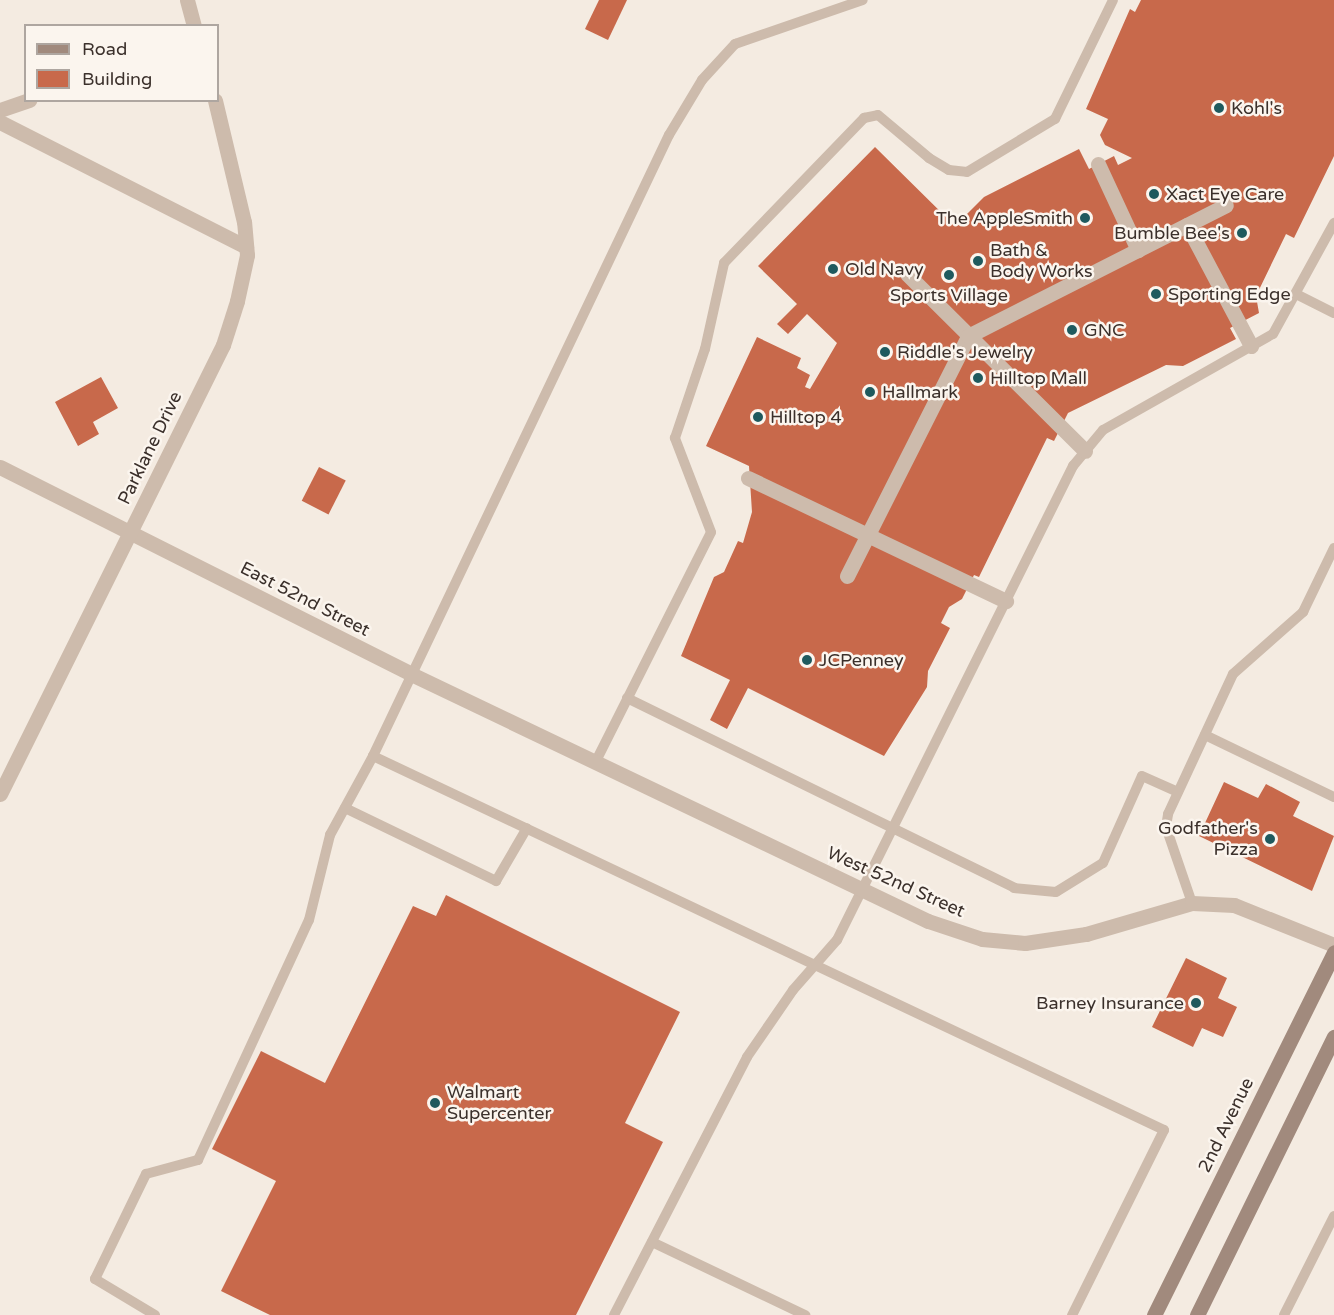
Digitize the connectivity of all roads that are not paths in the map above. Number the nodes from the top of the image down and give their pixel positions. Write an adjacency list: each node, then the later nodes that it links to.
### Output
1 (187, 0): 4 (street)
2 (862, 0): 29 (lane)
3 (1113, 0): 30 (lane)
4 (193, 24)
5 (24, 102): 7 (street)
6 (214, 102): 14 (street, Parklane Drive)
7 (0, 110)
8 (0, 122): 14 (street)
9 (1098, 164): 15 (street)
10 (1226, 205): 12 (street)
11 (1334, 224): 13 (lane)
12 (1187, 225): 15 (street); 20 (street)
13 (1329, 244): 17 (lane)
14 (246, 247): 24 (street, Parklane Drive)
15 (1138, 250): 19 (street)
16 (908, 274): 19 (street)
17 (1298, 295): 18 (lane); 20 (lane)
18 (1334, 313)
19 (968, 336): 21 (street); 25 (street)
20 (1251, 346): 21 (lane)
21 (1085, 451): 28 (lane)
22 (0, 467): 24 (street, East 52nd Street)
23 (748, 478): 25 (street)
24 (131, 533): 29 (street, East 52nd Street); 35 (street, Parklane Drive)
25 (869, 534): 27 (street); 28 (street)
26 (1334, 548): 31 (lane)
27 (847, 576)
28 (1006, 601): 39 (lane)
29 (409, 673): 32 (lane); 33 (street, East 52nd Street)
30 (627, 698): 33 (lane); 39 (lane)
31 (1205, 735): 34 (lane); 36 (lane)
32 (373, 756): 37 (lane); 38 (lane)
33 (595, 763): 40 (street, West 52nd Street)
34 (1178, 792): 39 (lane); 41 (lane)
35 (0, 794)
36 (1334, 797)
37 (345, 808): 38 (lane); 48 (lane)
38 (527, 828): 44 (lane)
39 (893, 830): 40 (lane)
40 (862, 890): 41 (street, West 52nd Street); 44 (lane)
41 (1192, 903): 42 (street, West 52nd Street)
42 (1334, 945)
43 (1334, 952): 52 (main road, 2nd Avenue)
44 (818, 964): 47 (lane); 51 (lane)
45 (1334, 1037): 53 (main road)
46 (1334, 1216): 54 (lane)
47 (651, 1242): 49 (lane); 50 (lane)
48 (155, 1315)
49 (614, 1315)
50 (805, 1315)
51 (1072, 1315)
52 (1154, 1315)
53 (1197, 1315)
54 (1284, 1315)

